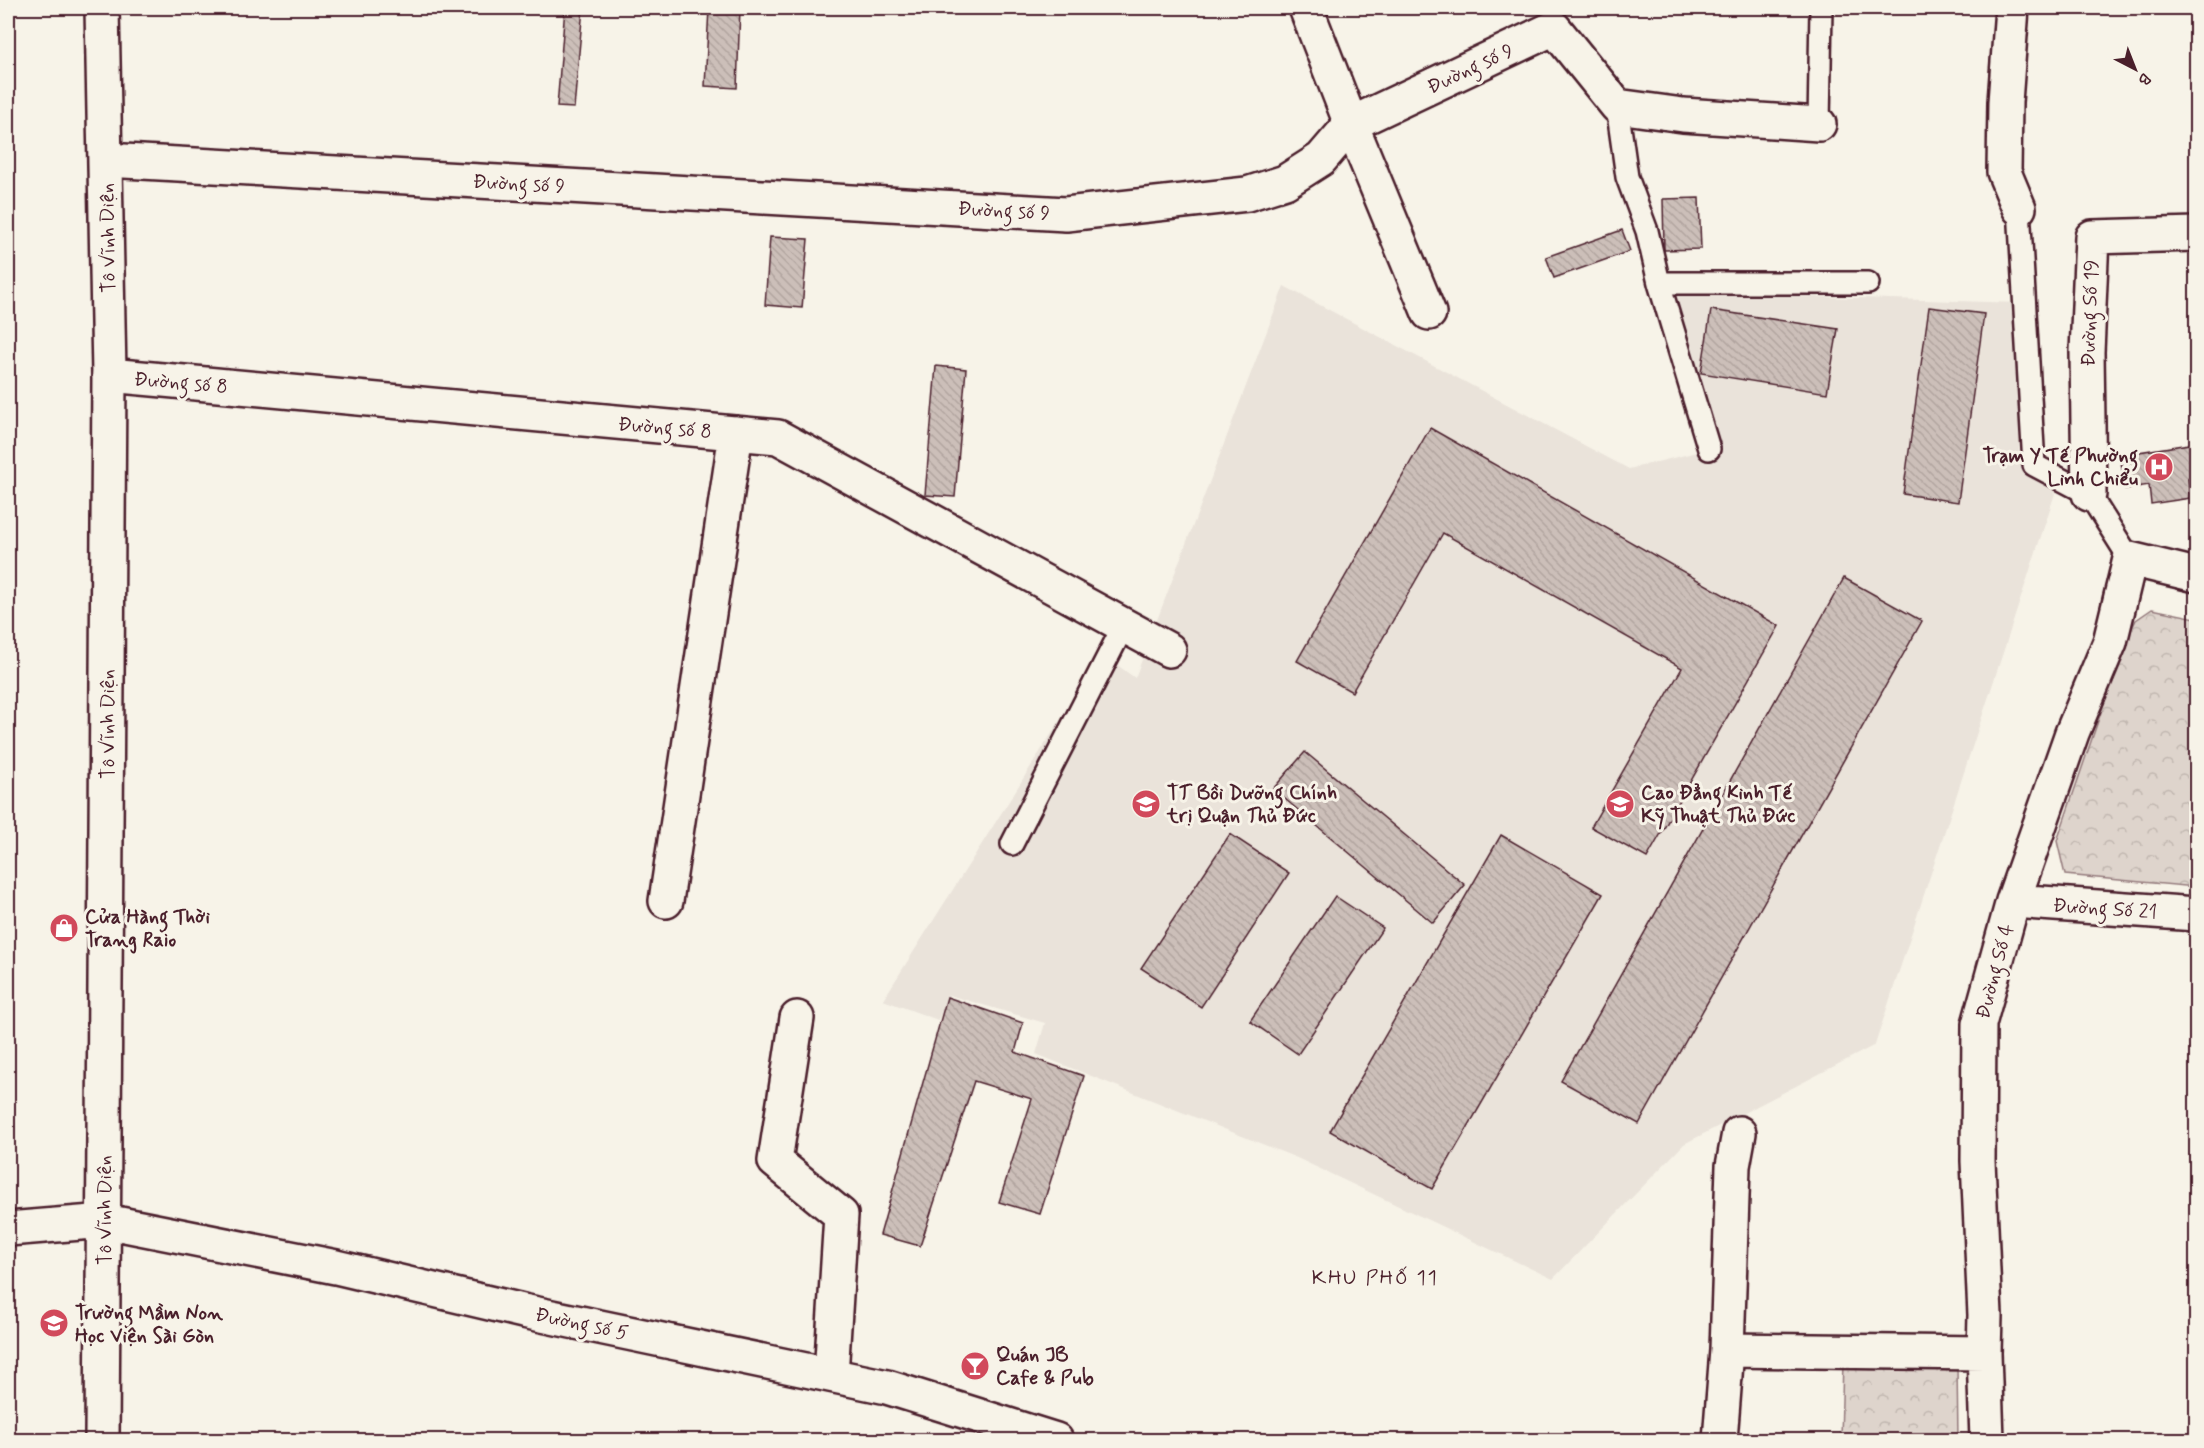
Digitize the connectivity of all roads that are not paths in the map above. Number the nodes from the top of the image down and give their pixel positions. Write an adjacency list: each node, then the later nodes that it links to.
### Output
1 (102, 8): 9 (street, Tô Vĩnh Diện)
2 (1306, 8): 7 (street)
3 (1821, 8): 8 (lane)
4 (2012, 8): 10 (street)
5 (1555, 18): 6 (street, Đường số 9); 7 (street, Đường số 9)
6 (1617, 106): 8 (street); 12 (lane)
7 (1351, 124): 9 (street, Đường số 9); 14 (street)
8 (1819, 124)
9 (106, 160): 15 (street, Tô Vĩnh Diện)
10 (2019, 208): 18 (lane)
11 (2196, 234): 18 (street, Đường Số 19)
12 (1659, 283): 13 (lane); 17 (lane)
13 (1868, 283)
14 (1429, 314)
15 (109, 375): 16 (street, Đường số 8); 29 (street, Tô Vĩnh Diện)
16 (736, 433): 21 (street, Đường số 8); 24 (street)
17 (1709, 449)
18 (2089, 494): 19 (lane)
19 (2130, 559): 20 (street); 25 (street, Đường Số 4)
20 (2196, 575)
21 (1124, 625): 22 (street, Đường số 8); 23 (lane)
22 (1169, 650)
23 (1012, 844)
24 (666, 901)
25 (2013, 901): 26 (street, Đường Số 21); 32 (street, Đường Số 4)
26 (2196, 914)
27 (797, 1018): 33 (street)
28 (1739, 1133): 31 (street)
29 (105, 1221): 30 (street); 33 (street, Đường số 5); 34 (street, Tô Vĩnh Diện)
30 (8, 1223)
31 (1727, 1350): 32 (street); 36 (street)
32 (1984, 1353): 37 (street, Đường Số 4)
33 (831, 1375): 35 (street, Đường số 5)
34 (102, 1440)
35 (1056, 1440)
36 (1720, 1440)
37 (1987, 1440)

